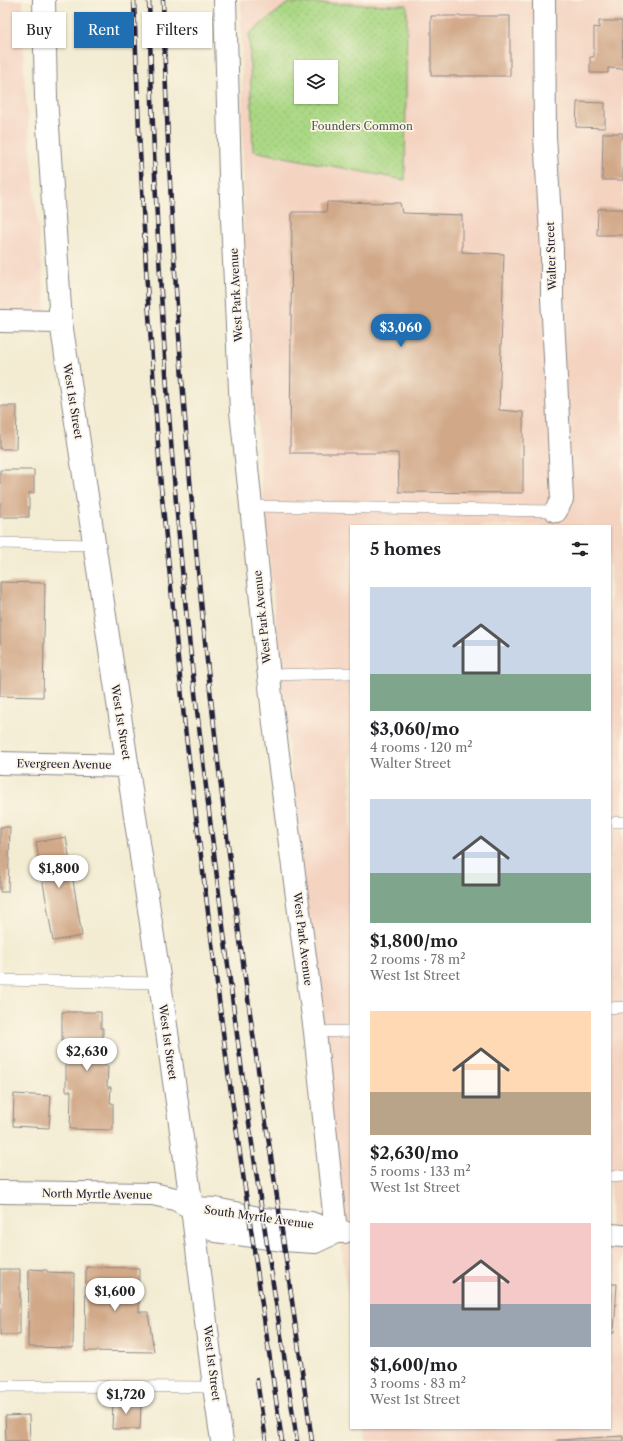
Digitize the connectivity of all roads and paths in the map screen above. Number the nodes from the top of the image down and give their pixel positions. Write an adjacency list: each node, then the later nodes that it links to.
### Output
1 (44, 0): 5 (street, West 1st Street)
2 (225, 0): 6 (street, West Park Avenue)
3 (544, 0): 7 (street, Walter Street)
4 (0, 321): 5 (street)
5 (61, 322): 9 (street, West 1st Street)
6 (250, 506): 7 (lane); 11 (street, West Park Avenue)
7 (556, 511)
8 (0, 544): 9 (lane)
9 (95, 545): 13 (street, West 1st Street)
10 (350, 673): 11 (lane)
11 (269, 675): 19 (street, West Park Avenue)
12 (0, 763): 13 (street, Evergreen Avenue)
13 (128, 766): 15 (street, West 1st Street)
14 (0, 980): 15 (lane)
15 (160, 983): 23 (street, West 1st Street)
16 (623, 1007): 17 (lane)
17 (611, 1008)
18 (350, 1031): 19 (lane)
19 (315, 1032): 24 (street, West Park Avenue)
20 (611, 1176): 21 (lane)
21 (623, 1176)
22 (0, 1192): 23 (street, North Myrtle Avenue)
23 (192, 1208): 24 (street, South Myrtle Avenue); 28 (street, West 1st Street)
24 (343, 1232)
25 (611, 1235): 26 (street)
26 (623, 1236)
27 (0, 1386): 28 (lane)
28 (214, 1387): 29 (street, West 1st Street)
29 (222, 1441)

